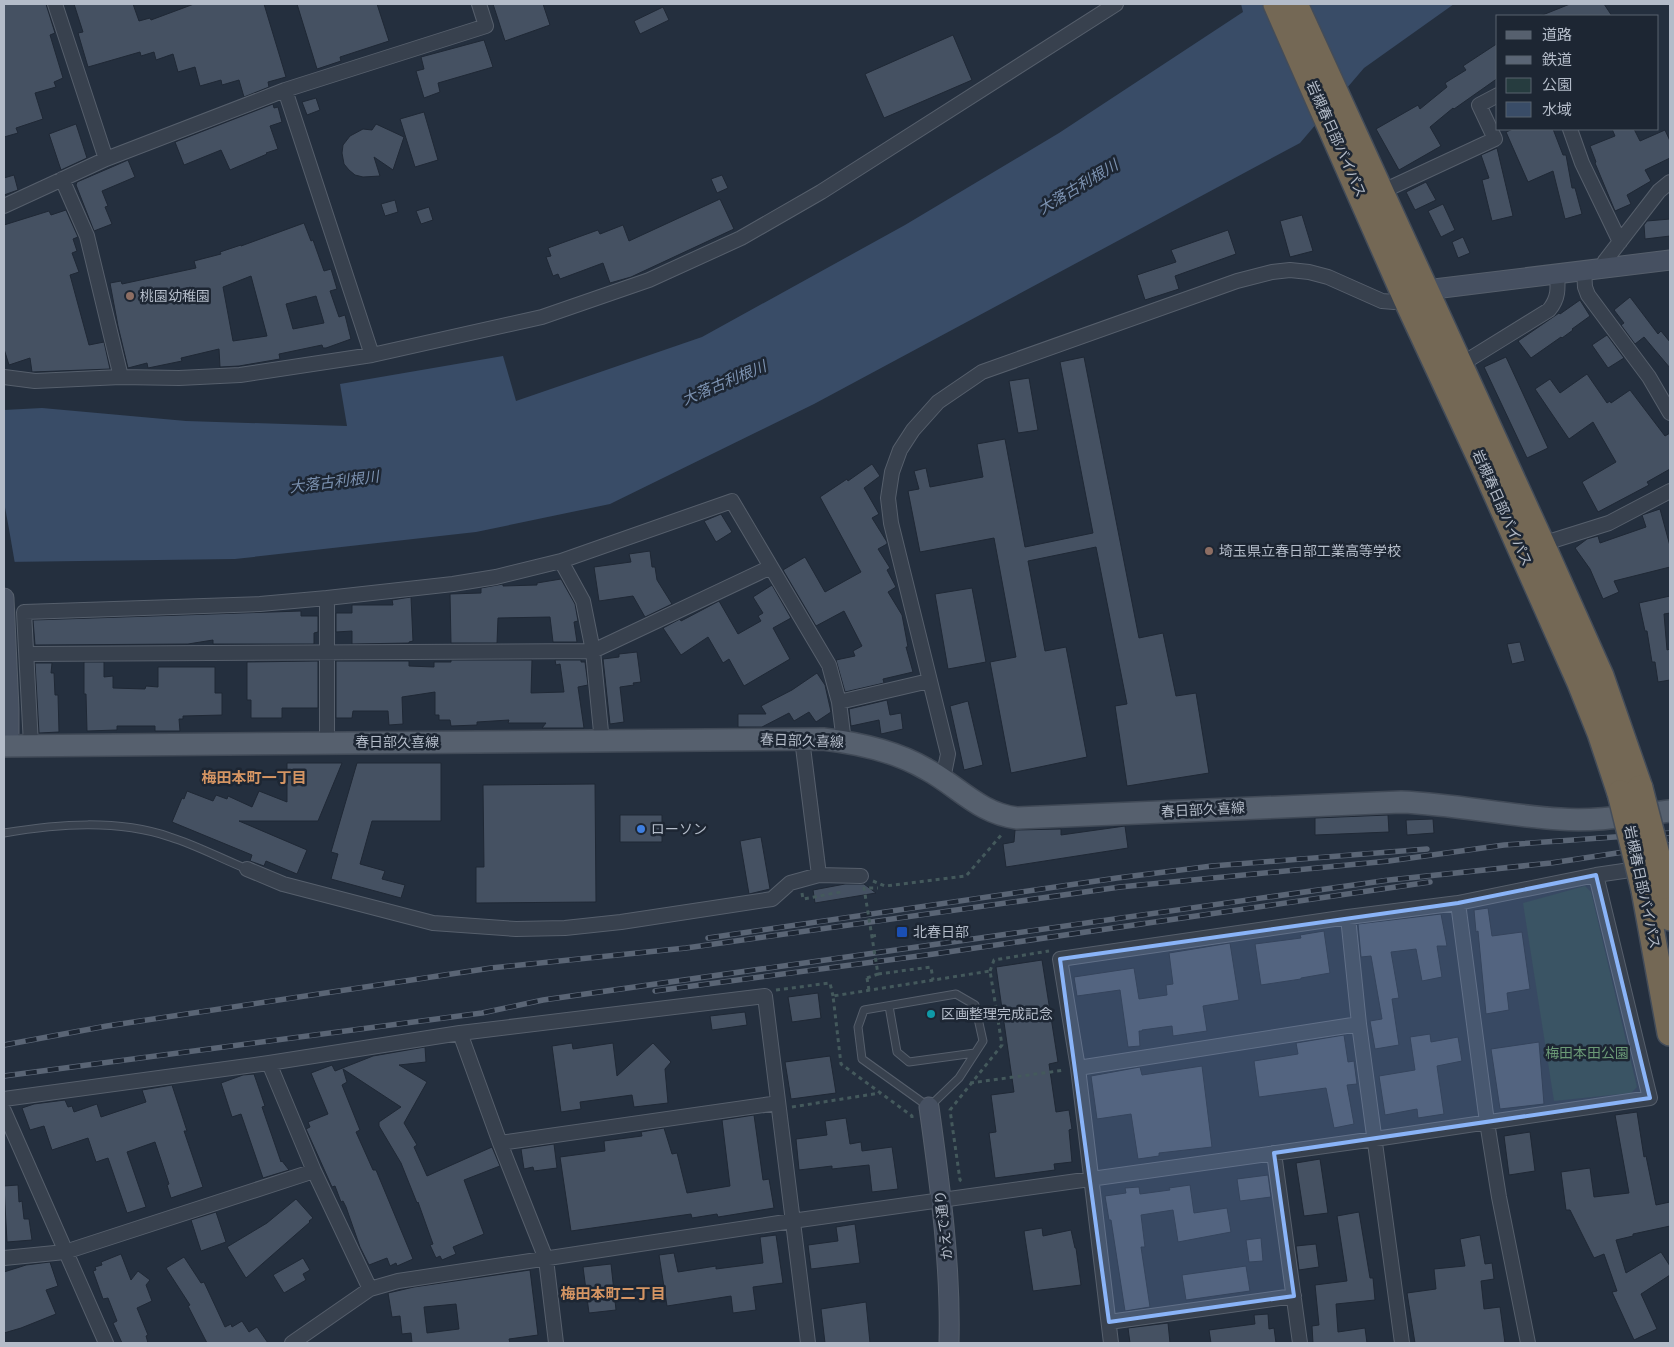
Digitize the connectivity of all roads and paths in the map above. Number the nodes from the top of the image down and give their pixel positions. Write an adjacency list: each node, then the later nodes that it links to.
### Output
1 (55, 4): 10 (street)
2 (479, 4): 6 (street)
3 (1116, 4): 21 (street)
4 (1276, 4): 8 (highway, 岩槻春日部バイパス)
5 (1295, 4): 8 (highway, 岩槻春日部バイパス)
6 (285, 90): 10 (street); 21 (street)
7 (1496, 96): 13 (street)
8 (1340, 124): 13 (highway, 岩槻春日部バイパス); 20 (highway, 岩槻春日部バイパス)
9 (1570, 130): 15 (street)
10 (106, 159): 11 (street)
11 (62, 179): 14 (street); 24 (street)
12 (1670, 182): 15 (street)
13 (1381, 192): 20 (highway, 岩槻春日部バイパス)
14 (4, 206)
15 (1620, 242): 17 (street)
16 (1670, 260): 17 (street)
17 (1602, 268): 18 (street)
18 (1584, 270): 19 (street); 25 (street)
19 (1557, 273): 20 (street); 22 (street)
20 (1416, 294): 22 (highway, 岩槻春日部バイパス); 35 (street); 44 (highway, 岩槻春日部バイパス)
21 (372, 355): 24 (street)
22 (1460, 365): 27 (highway, 岩槻春日部バイパス)
23 (4, 377): 24 (street)
24 (121, 377)
25 (1670, 413)
26 (1670, 491): 27 (street)
27 (1542, 544): 44 (highway, 岩槻春日部バイパス)
28 (560, 561): 29 (street); 31 (street); 32 (street)
29 (771, 568): 32 (street); 36 (street)
30 (4, 598): 42 (street)
31 (327, 598): 33 (street); 34 (street)
32 (593, 651): 33 (street); 39 (street)
33 (327, 652): 34 (street); 38 (street)
34 (26, 654): 41 (street)
35 (929, 681): 36 (street); 43 (street)
36 (839, 702): 40 (street)
37 (802, 739): 39 (main road, 春日部久喜線); 40 (main road, 春日部久喜線); 50 (street)
38 (327, 742): 39 (main road, 春日部久喜線); 41 (main road, 春日部久喜線)
39 (602, 742)
40 (844, 742): 43 (main road, 春日部久喜線)
41 (31, 745): 42 (main road, 春日部久喜線)
42 (7, 746)
43 (943, 779): 46 (main road, 春日部久喜線)
44 (1630, 791): 52 (highway, 岩槻春日部バイパス, bridge)
45 (1670, 811): 46 (main road, 春日部久喜線)
46 (1017, 818): 53 (path)
47 (4, 833): 48 (lane)
48 (247, 869): 50 (street)
49 (1596, 875): 52 (street); 54 (street); 79 (street)
50 (819, 876): 51 (street)
51 (861, 876): 53 (path)
52 (1660, 880): 56 (highway, 岩槻春日部バイパス); 69 (highway, 岩槻春日部バイパス)
53 (877, 882): 58 (path, bridge)
54 (1458, 903): 55 (street); 79 (street)
55 (1348, 917): 59 (street); 67 (street)
56 (1670, 918)
57 (880, 935): 58 (path)
58 (872, 936): 61 (path, bridge)
59 (1060, 958): 60 (path); 72 (street)
60 (990, 971)
61 (878, 974): 62 (path); 63 (path, bridge)
62 (933, 980)
63 (870, 990)
64 (765, 996): 65 (path); 68 (street); 76 (street)
65 (833, 996)
66 (889, 1006): 70 (lane); 70 (lane); 77 (lane)
67 (1360, 1024): 72 (street); 80 (street)
68 (460, 1033): 71 (street); 81 (street)
69 (1670, 1033)
70 (975, 1053): 73 (lane)
71 (270, 1063): 75 (street); 83 (street)
72 (1078, 1068): 73 (path); 84 (street)
73 (959, 1078): 77 (lane)
74 (880, 1093): 76 (path)
75 (4, 1099)
76 (779, 1106): 81 (street); 86 (street)
77 (929, 1107): 85 (street, かえで通り)
78 (4, 1112): 87 (street)
79 (1487, 1122): 80 (street); 101 (street)
80 (1375, 1139): 82 (street); 100 (street)
81 (500, 1144): 89 (street)
82 (1274, 1153): 84 (street); 91 (street)
83 (314, 1171): 87 (street); 90 (street)
84 (1090, 1179): 85 (street); 92 (street)
85 (942, 1200): 86 (street); 97 (street, かえで通り)
86 (792, 1221): 89 (street); 96 (street)
87 (65, 1252): 88 (street); 93 (street)
88 (4, 1258)
89 (546, 1259): 90 (street); 95 (street)
90 (370, 1290): 94 (street)
91 (1294, 1296): 92 (street); 99 (street)
92 (1109, 1322): 98 (street)
93 (106, 1343)
94 (292, 1343)
95 (556, 1343)
96 (808, 1343)
97 (949, 1343)
98 (1111, 1343)
99 (1300, 1343)
100 (1402, 1343)
101 (1528, 1343)

